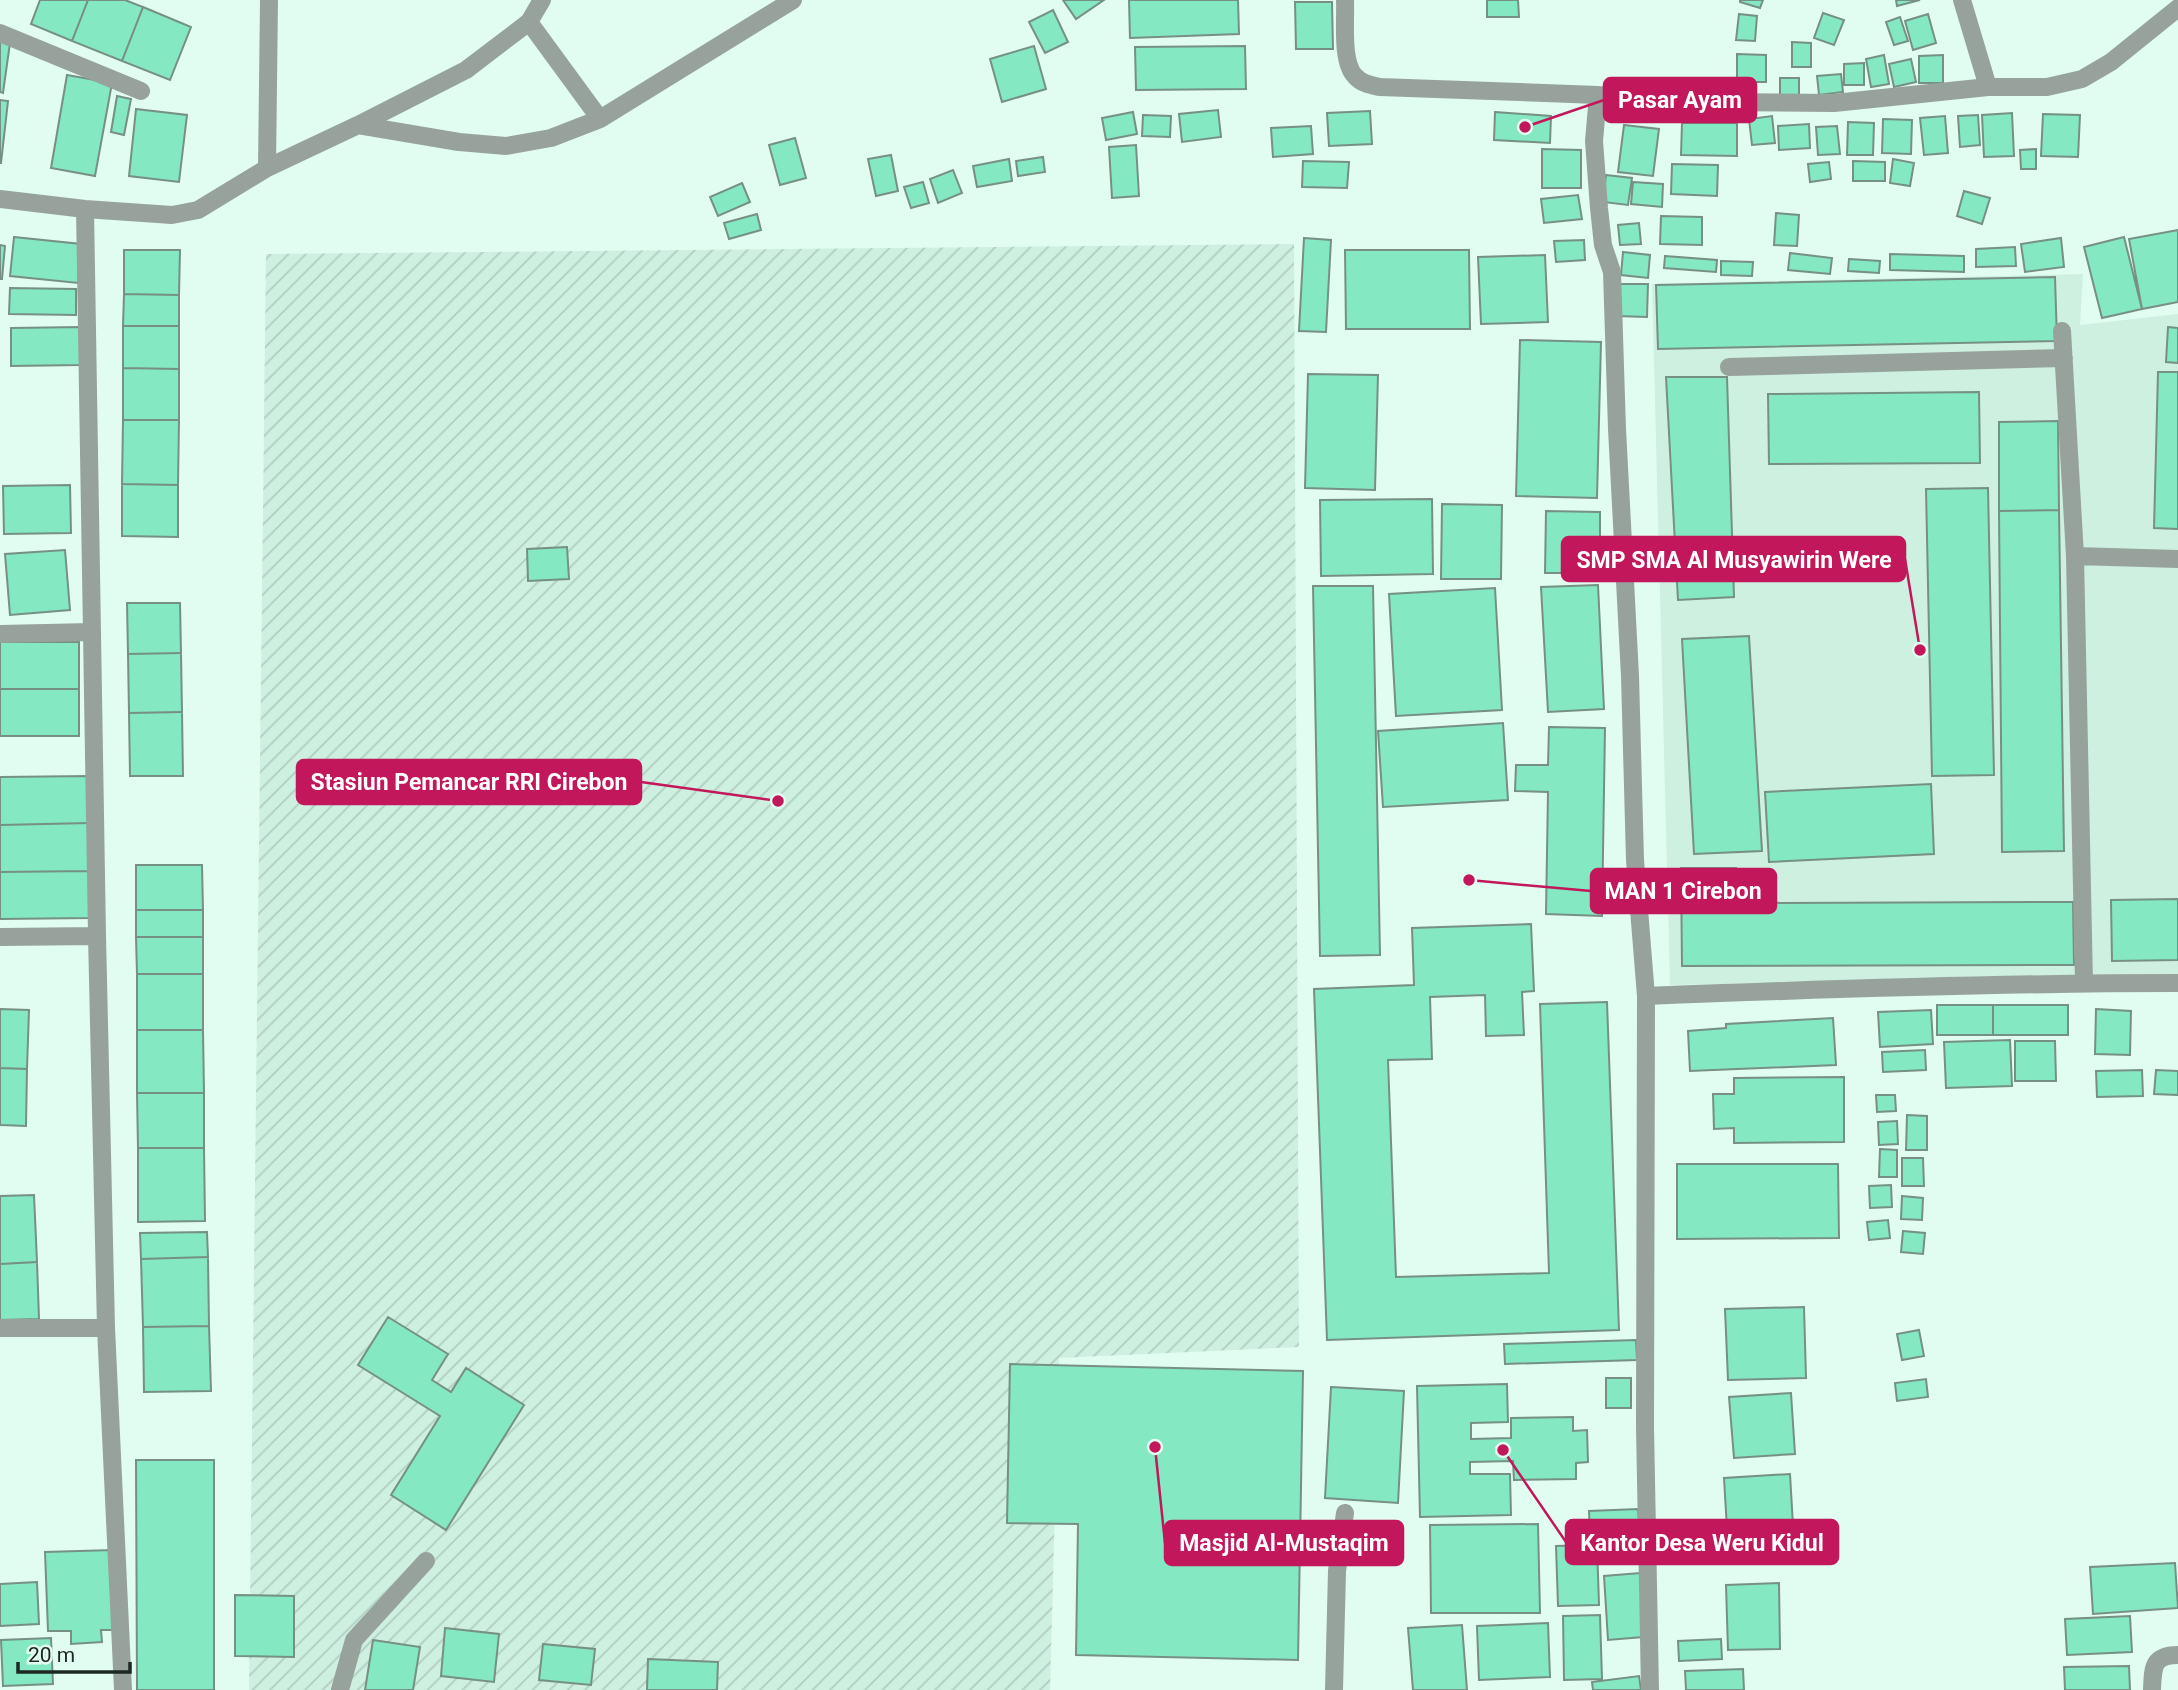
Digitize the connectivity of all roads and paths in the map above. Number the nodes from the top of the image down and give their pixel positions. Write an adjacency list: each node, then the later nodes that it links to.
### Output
1 (269, 0): 14 (street)
2 (542, 0): 7 (street)
3 (793, 0): 12 (street)
4 (1345, 0): 11 (street)
5 (1962, 0): 9 (street)
6 (2178, 8): 9 (street)
7 (529, 22): 12 (street); 13 (street)
8 (0, 33): 10 (street)
9 (1988, 87): 11 (street)
10 (141, 91)
11 (1598, 94): 28 (street)
12 (600, 119): 13 (street)
13 (358, 125): 14 (street)
14 (267, 167): 16 (street)
15 (0, 199): 16 (street)
16 (85, 209): 22 (street)
17 (2062, 331): 18 (street)
18 (2064, 358): 19 (street); 20 (street)
19 (1729, 367)
20 (2075, 556): 21 (street); 26 (street)
21 (2178, 559)
22 (92, 632): 23 (street); 24 (street)
23 (0, 634)
24 (97, 936): 25 (street); 30 (street)
25 (0, 937)
26 (2084, 983): 27 (street); 28 (street)
27 (2178, 983)
28 (1646, 996): 37 (street)
29 (0, 1328): 30 (street)
30 (106, 1328): 34 (street)
31 (1345, 1513): 36 (street)
32 (426, 1561): 35 (street)
33 (2178, 1655): 38 (street)
34 (123, 1690)
35 (340, 1690)
36 (1335, 1690)
37 (1650, 1690)
38 (2152, 1690)

